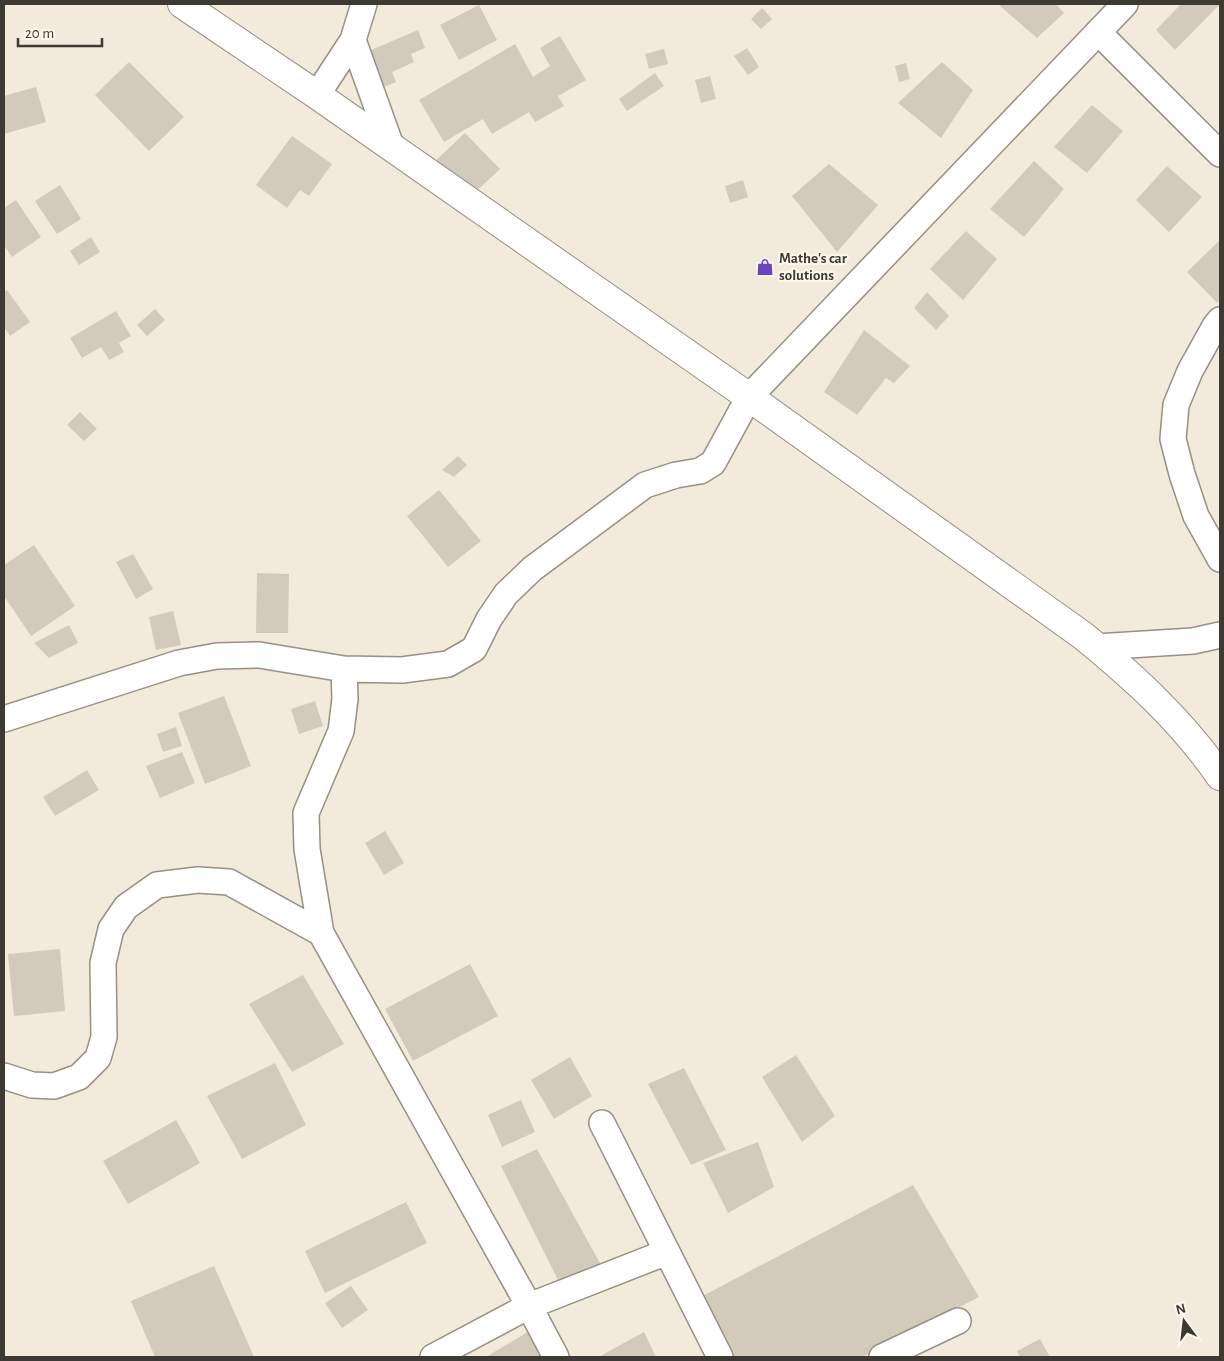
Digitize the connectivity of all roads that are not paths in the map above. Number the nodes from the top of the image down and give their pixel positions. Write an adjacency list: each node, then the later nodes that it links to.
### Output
1 (182, 4): 6 (street)
2 (364, 4): 5 (street)
3 (1125, 4): 4 (street)
4 (1098, 32): 8 (street); 10 (street)
5 (353, 40): 6 (street); 7 (street)
6 (317, 95): 7 (street)
7 (391, 146): 10 (street)
8 (1220, 154)
9 (1220, 320): 11 (street)
10 (749, 397): 13 (street); 14 (street)
11 (1220, 559)
12 (1220, 635): 13 (street)
13 (1096, 646): 16 (street)
14 (344, 669): 15 (street); 17 (street)
15 (4, 719)
16 (1220, 776)
17 (321, 933): 18 (street); 21 (street)
18 (5, 1076)
19 (602, 1123): 20 (street)
20 (667, 1252): 21 (street); 25 (street)
21 (529, 1306): 23 (street); 24 (street)
22 (958, 1321): 26 (street)
23 (433, 1357)
24 (556, 1357)
25 (720, 1357)
26 (882, 1357)

